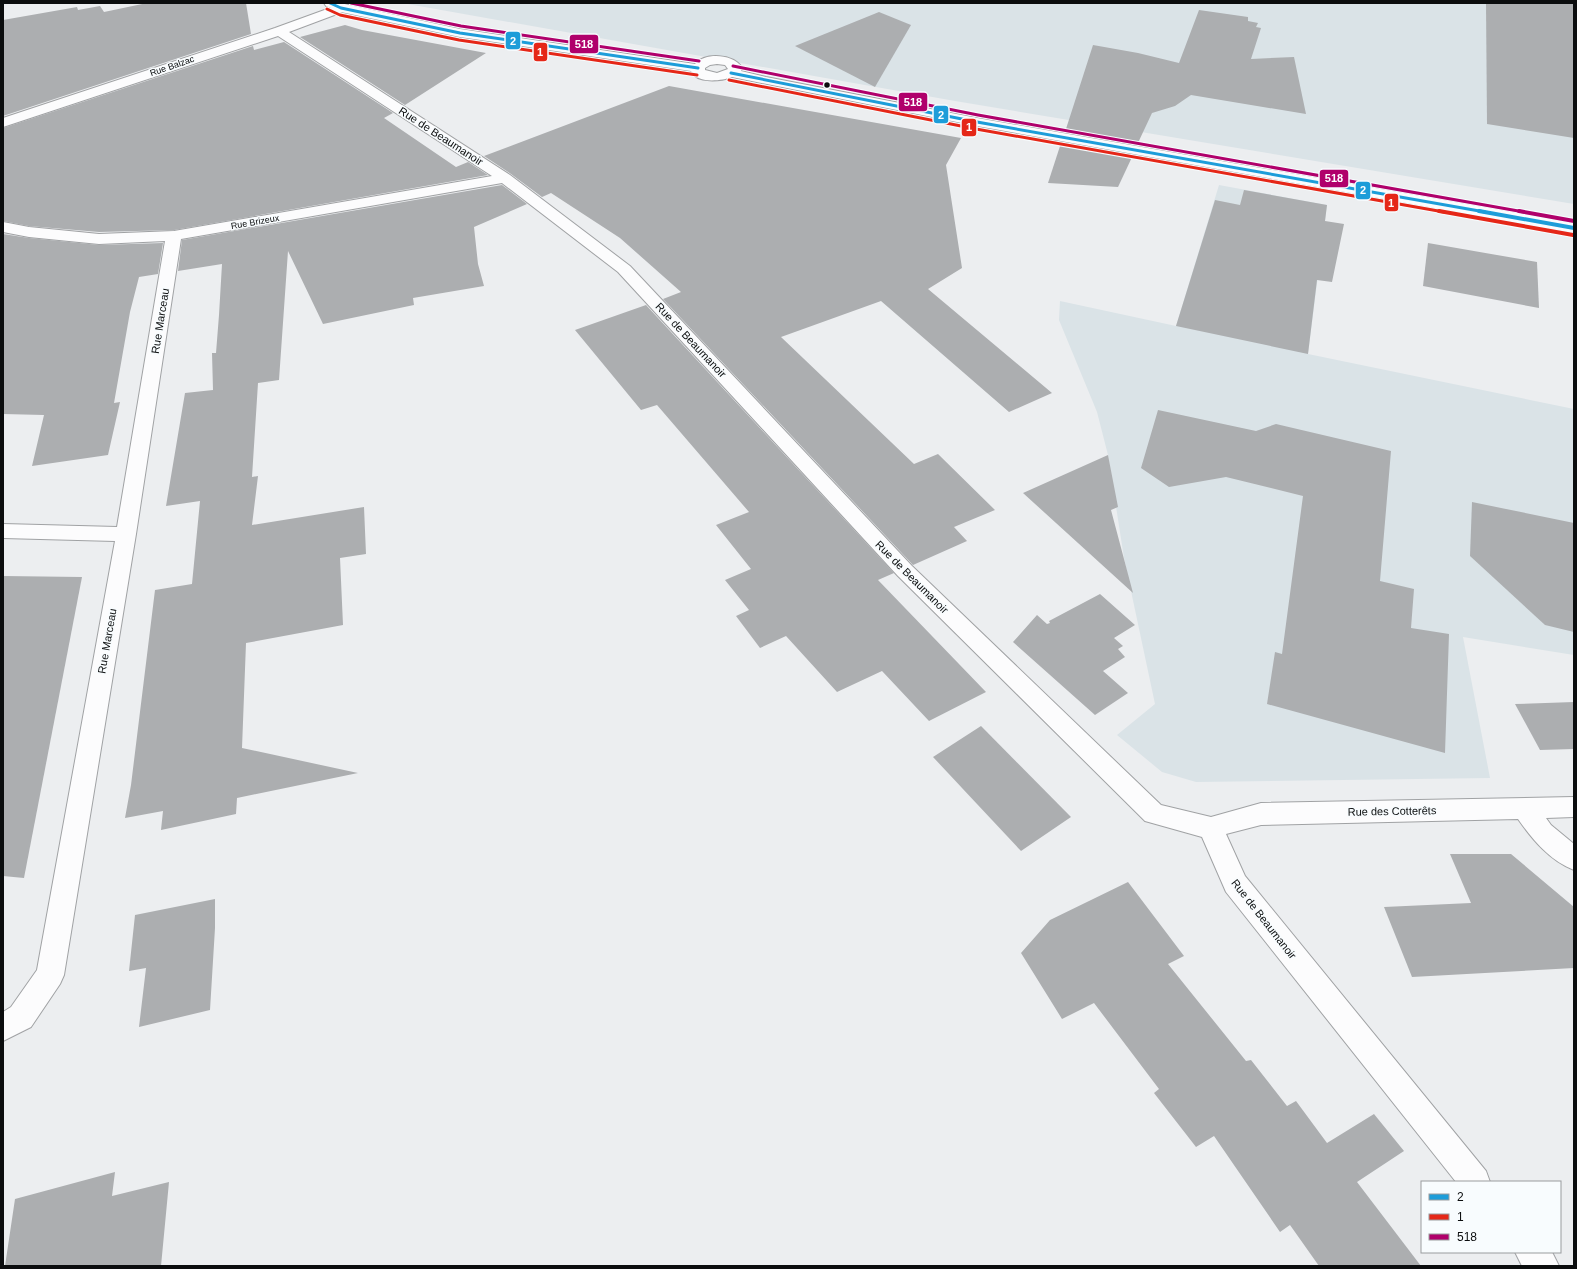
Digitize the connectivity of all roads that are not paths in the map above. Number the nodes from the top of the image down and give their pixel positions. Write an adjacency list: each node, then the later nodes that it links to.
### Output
1 (336, 6): 2 (street, Rue Balzac); 6 (street)
2 (279, 31): 3 (street, Rue Balzac); 4 (street, Rue de Beaumanoir)
3 (3, 123)
4 (505, 178): 7 (street, Rue Brizeux); 12 (street, Rue de Beaumanoir)
5 (3, 227): 7 (street, Rue Brizeux)
6 (1574, 228)
7 (174, 236): 9 (street, Rue Marceau)
8 (3, 531): 9 (street)
9 (126, 534): 14 (street, Rue Marceau)
10 (1574, 807): 11 (street, Rue des Cotterêts)
11 (1524, 808): 12 (street, Rue des Cotterêts); 13 (street)
12 (1211, 828): 15 (street, Rue de Beaumanoir)
13 (1574, 859)
14 (3, 1027)
15 (1474, 1181)
16 (1532, 1253): 17 (street)
17 (1543, 1266)

